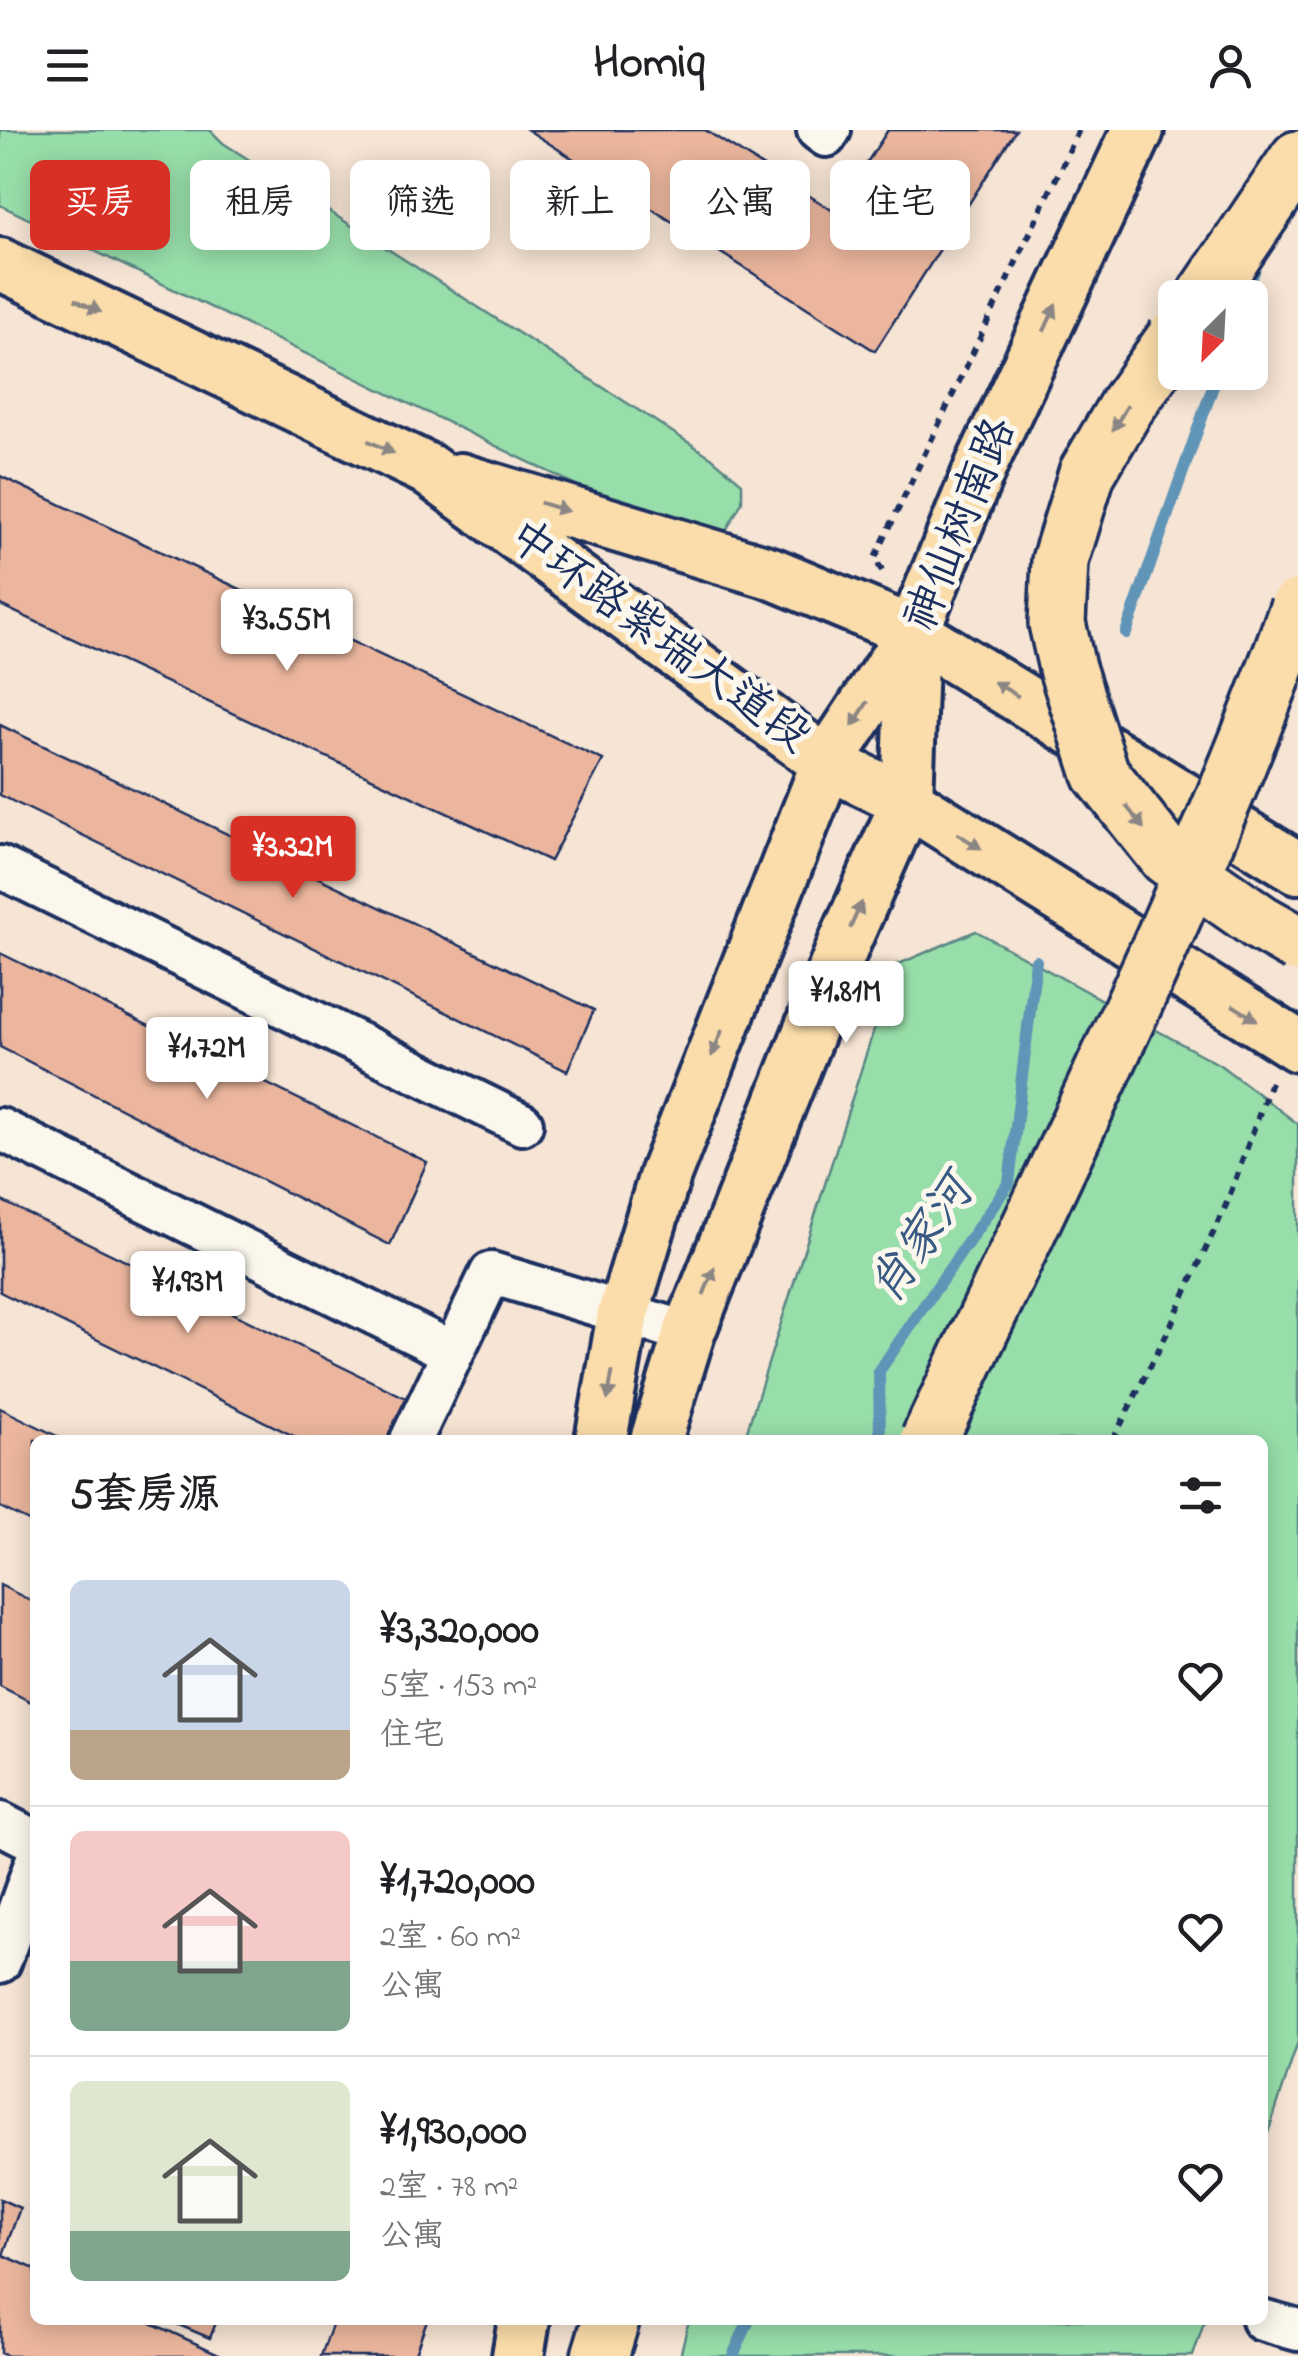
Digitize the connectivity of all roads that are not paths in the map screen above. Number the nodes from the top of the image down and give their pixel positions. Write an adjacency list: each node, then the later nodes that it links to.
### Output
1 (818, 130): 2 (street)
2 (830, 130)
3 (1138, 130): 10 (main road, 神仙树南路, one-way to 3)
4 (1298, 159): 6 (highway)
5 (0, 264): 8 (main road, 中环路紫瑞大道段, one-way to 8)
6 (1216, 280)
7 (1158, 362): 15 (highway, one-way to 15, bridge)
8 (427, 468): 10 (main road, one-way to 10); 11 (main road, 中环路紫瑞大道段)
9 (1298, 608): 25 (highway, bridge)
10 (914, 632): 11 (main road, one-way to 11); 12 (main road, 神仙树南路); 14 (main road, one-way to 10)
11 (827, 763): 12 (main road, 中环路紫瑞大道段); 19 (main road, one-way to 19)
12 (907, 802): 16 (main road, 中环路紫瑞大道段, one-way to 16); 20 (main road, 神仙树南路, one-way to 12)
13 (0, 867): 17 (street)
14 (1298, 868)
15 (1298, 944)
16 (1293, 1043)
17 (522, 1124)
18 (0, 1128): 21 (street)
19 (622, 1314): 20 (street); 21 (street); 23 (main road, one-way to 23)
20 (689, 1333): 24 (main road, 神仙树南路)
21 (452, 1352): 22 (street)
22 (413, 1435)
23 (602, 1435)
24 (658, 1435)
25 (930, 1435)
26 (0, 1823): 27 (street)
27 (30, 1839)
28 (30, 1878): 29 (street)
29 (0, 1962)
30 (1268, 2322): 34 (street)
31 (523, 2325): 35 (main road)
32 (595, 2325): 36 (main road)
33 (609, 2325): 36 (highway)
34 (1298, 2330)
35 (518, 2356)
36 (598, 2356)

